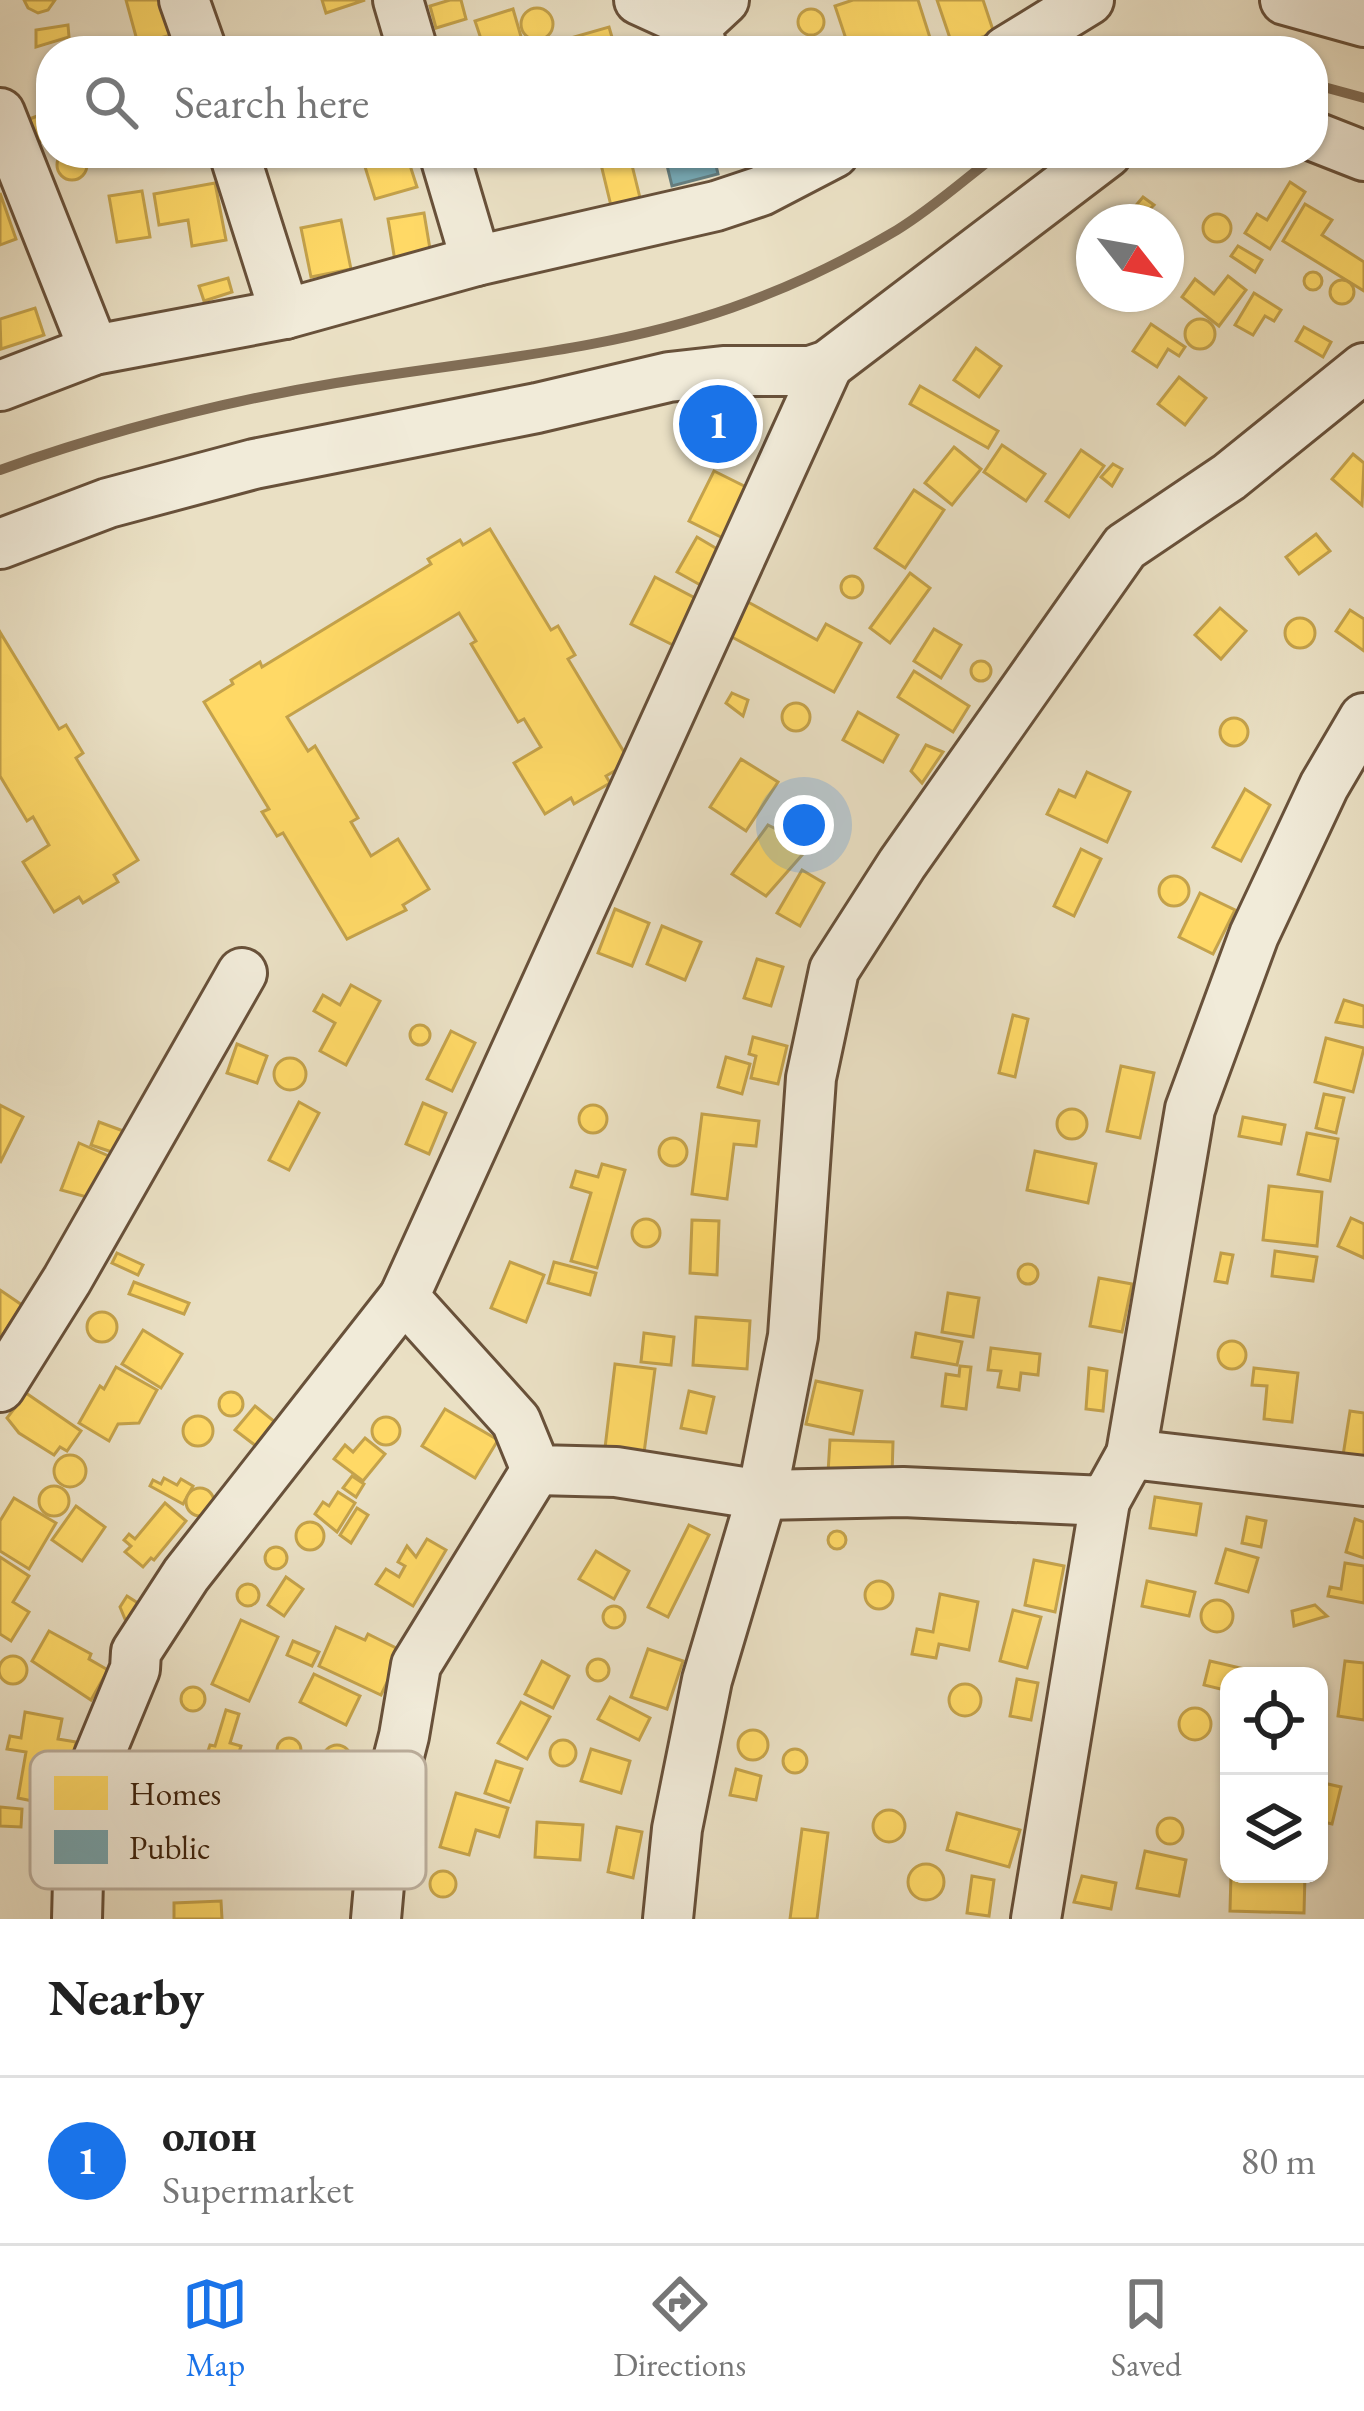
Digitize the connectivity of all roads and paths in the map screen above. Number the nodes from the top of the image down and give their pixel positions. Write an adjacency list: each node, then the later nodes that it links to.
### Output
1 (184, 0): 8 (street)
2 (398, 0): 9 (street)
3 (639, 0): 7 (street)
4 (1089, 0): 10 (street)
5 (1285, 0): 6 (street)
6 (1364, 22)
7 (708, 26)
8 (197, 36)
9 (409, 36)
10 (1030, 36)
11 (0, 113): 20 (street)
12 (1328, 142): 13 (street)
13 (1364, 156)
14 (239, 168): 19 (street)
15 (448, 168): 18 (street)
16 (1087, 168): 21 (street)
17 (753, 172): 18 (street)
18 (476, 261): 19 (street)
19 (285, 314): 20 (street)
20 (94, 350): 23 (street)
21 (828, 364): 24 (street); 27 (street)
22 (1364, 368): 32 (street)
23 (0, 386)
24 (0, 544)
25 (1364, 718): 29 (street)
26 (242, 973): 28 (street)
27 (404, 1297): 30 (street); 34 (street)
28 (0, 1388)
29 (1131, 1454): 31 (street); 33 (street)
30 (536, 1470): 32 (street); 35 (street)
31 (1364, 1481)
32 (762, 1495): 33 (street); 40 (street)
33 (1105, 1501): 41 (street)
34 (101, 1751)
35 (400, 1751)
36 (78, 1889): 38 (street)
37 (379, 1889): 39 (street)
38 (77, 1919)
39 (376, 1919)
40 (668, 1919)
41 (1036, 1919)

